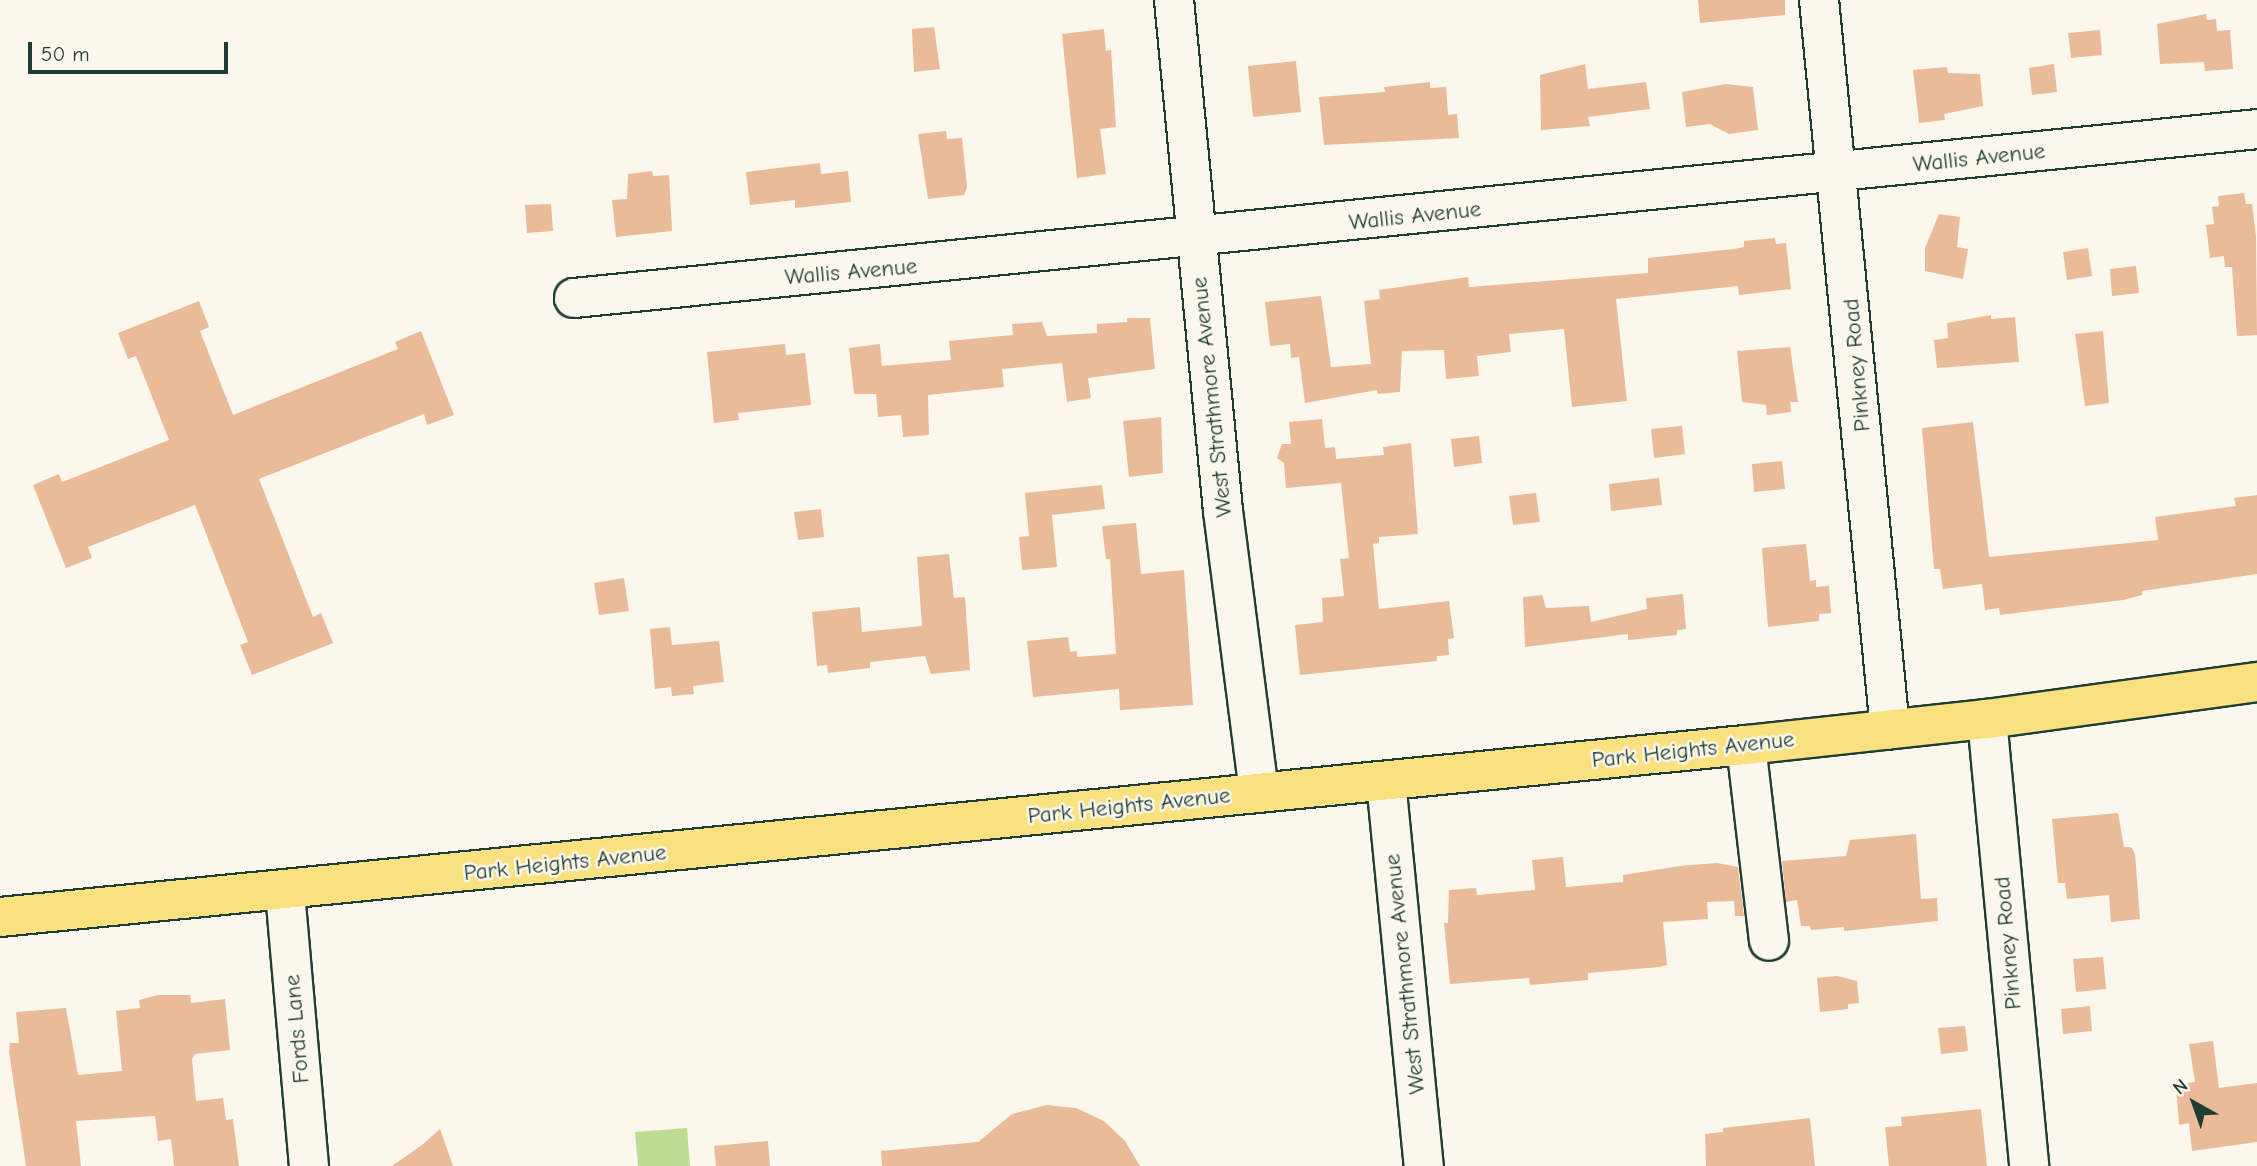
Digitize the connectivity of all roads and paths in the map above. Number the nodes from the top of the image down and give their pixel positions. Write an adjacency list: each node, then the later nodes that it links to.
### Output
1 (1174, 0): 5 (street, West Strathmore Avenue)
2 (1819, 0): 4 (street, Pinkney Road)
3 (2257, 130): 4 (street, Wallis Avenue)
4 (1838, 172): 5 (street, Wallis Avenue); 9 (street, Pinkney Road)
5 (1196, 239): 6 (street, Wallis Avenue); 12 (street, West Strathmore Avenue)
6 (573, 298)
7 (2257, 682): 8 (main road, Park Heights Avenue)
8 (1987, 719): 9 (main road, Park Heights Avenue); 18 (street, Pinkney Road)
9 (1890, 730): 10 (main road, Park Heights Avenue)
10 (1746, 745): 11 (main road, Park Heights Avenue); 15 (street)
11 (1386, 781): 12 (main road, Park Heights Avenue); 17 (street, West Strathmore Avenue)
12 (1259, 792): 13 (main road, Park Heights Avenue)
13 (285, 892): 14 (main road, Park Heights Avenue); 16 (street, Fords Lane)
14 (0, 917)
15 (1769, 941)
16 (309, 1166)
17 (1424, 1166)
18 (2029, 1166)

